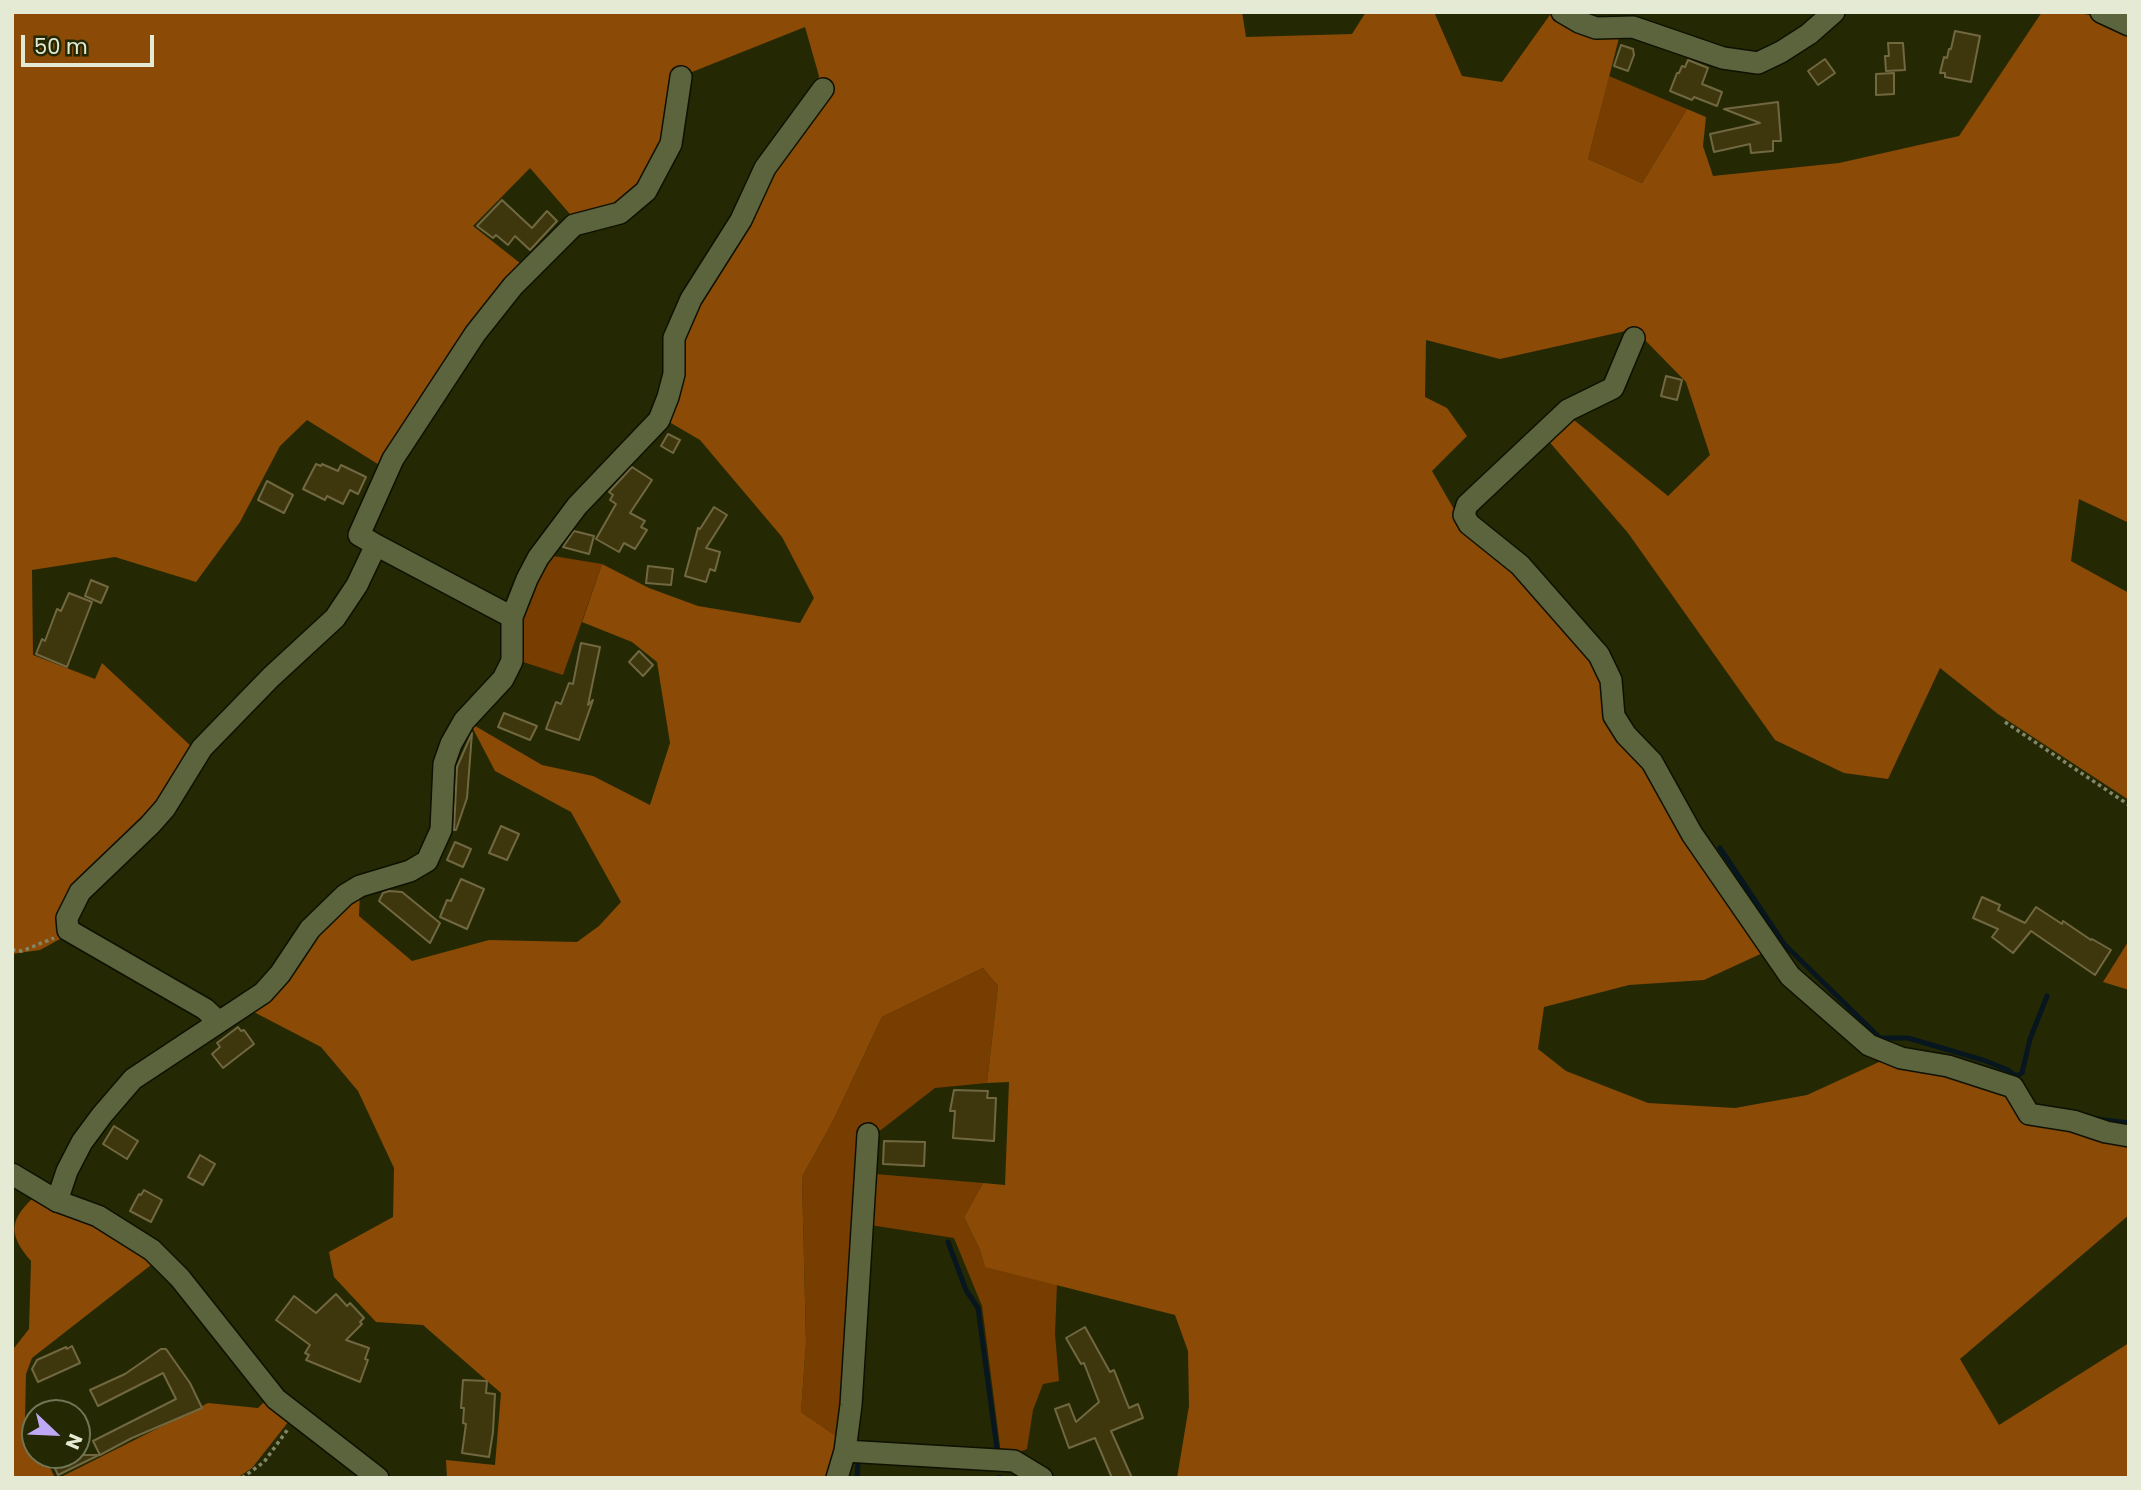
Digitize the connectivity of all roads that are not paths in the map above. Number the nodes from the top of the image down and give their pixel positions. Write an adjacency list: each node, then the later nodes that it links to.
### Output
1 (1562, 12): 2 (street)
2 (1834, 12)
3 (2101, 12): 4 (street)
4 (2129, 25)
5 (681, 77): 8 (street)
6 (823, 89): 9 (street)
7 (1634, 338): 12 (street)
8 (376, 545): 9 (street); 10 (street)
9 (512, 617): 10 (street)
10 (219, 1022): 14 (street)
11 (869, 1134): 15 (street)
12 (2129, 1136)
13 (12, 1174): 14 (street)
14 (57, 1201): 16 (street)
15 (845, 1451): 17 (street); 18 (street)
16 (378, 1478)
17 (837, 1478)
18 (1042, 1478)

